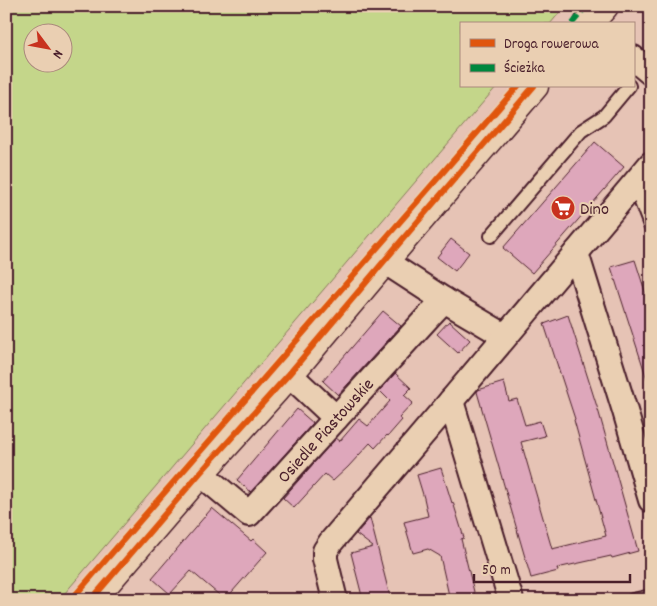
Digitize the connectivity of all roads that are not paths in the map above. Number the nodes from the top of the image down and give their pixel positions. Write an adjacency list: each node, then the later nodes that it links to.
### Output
1 (532, 88): 8 (street)
2 (627, 88): 6 (lane)
3 (651, 164): 4 (street)
4 (634, 184): 5 (lane); 7 (street)
5 (651, 228)
6 (490, 236)
7 (576, 253): 10 (street); 15 (street)
8 (384, 261): 9 (street); 11 (street)
9 (444, 300): 10 (street); 13 (street, Osiedle Piastowskie)
10 (505, 336): 12 (street)
11 (288, 374): 13 (street); 14 (street)
12 (452, 401): 18 (street); 19 (street)
13 (336, 418): 14 (street, Osiedle Piastowskie)
14 (200, 473): 17 (street)
15 (651, 500)
16 (651, 596): 20 (lane)
17 (91, 600)
18 (335, 600)
19 (511, 600)
20 (633, 600)

